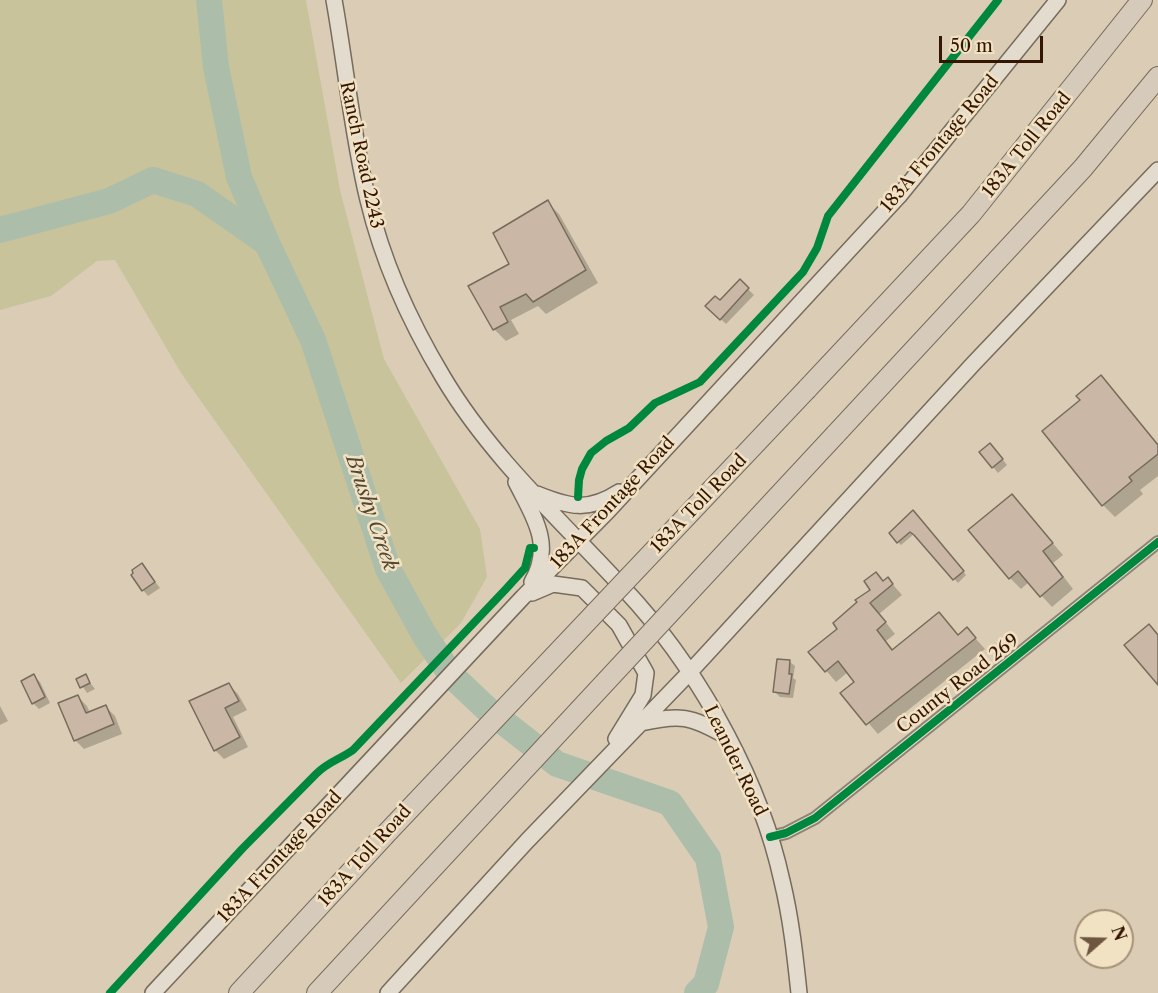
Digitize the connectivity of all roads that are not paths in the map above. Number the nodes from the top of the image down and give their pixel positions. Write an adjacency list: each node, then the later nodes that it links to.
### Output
1 (334, 0): 6 (main road, Ranch Road 2243)
2 (1058, 0): 7 (main road, 183A Frontage Road)
3 (1142, 0): 17 (highway, 183A Toll Road, bridge)
4 (1158, 77): 18 (highway, bridge)
5 (1158, 170): 12 (main road)
6 (507, 464): 8 (main road, Ranch Road 2243); 11 (main road)
7 (638, 478): 8 (main road); 9 (main road, 183A Frontage Road)
8 (532, 492): 9 (main road, Ranch Road 2243)
9 (579, 541): 11 (main road, 183A Frontage Road); 12 (main road, Ranch Road 2243)
10 (1158, 542): 15 (street, County Road 269)
11 (523, 597): 13 (main road); 16 (main road, 183A Frontage Road)
12 (689, 673): 13 (main road); 14 (main road, Leander Road)
13 (635, 723): 14 (main road); 19 (main road)
14 (728, 737): 15 (main road, Leander Road)
15 (770, 837): 20 (main road, Leander Road)
16 (153, 993)
17 (239, 993)
18 (317, 993)
19 (388, 993)
20 (799, 993)

